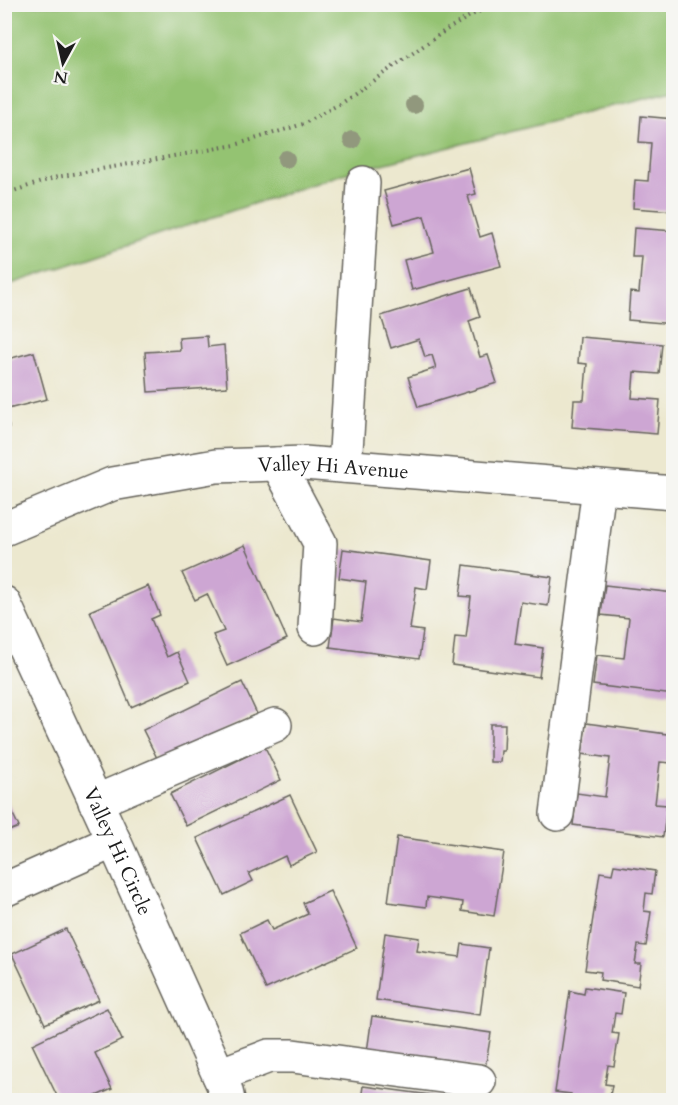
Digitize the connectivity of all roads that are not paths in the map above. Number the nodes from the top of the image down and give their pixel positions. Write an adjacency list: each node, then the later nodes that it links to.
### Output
1 (363, 183): 3 (street)
2 (278, 464): 3 (street, Valley Hi Avenue); 6 (street, Valley Hi Avenue); 8 (street)
3 (345, 466): 4 (street, Valley Hi Avenue)
4 (600, 487): 5 (street, Valley Hi Avenue); 11 (street)
5 (674, 493)
6 (4, 529)
7 (4, 603): 10 (street, Valley Hi Circle)
8 (315, 628)
9 (274, 725): 10 (street)
10 (95, 802): 12 (street, Valley Hi Circle)
11 (557, 814)
12 (114, 842): 13 (street); 15 (street, Valley Hi Circle)
13 (4, 890)
14 (479, 1081): 15 (street)
15 (224, 1088)

